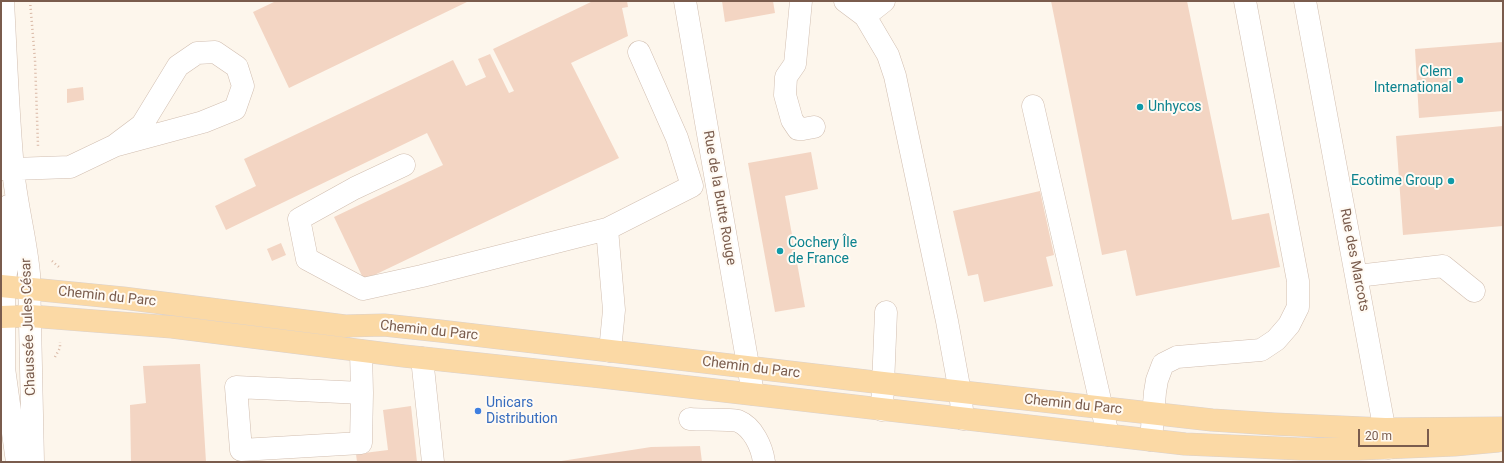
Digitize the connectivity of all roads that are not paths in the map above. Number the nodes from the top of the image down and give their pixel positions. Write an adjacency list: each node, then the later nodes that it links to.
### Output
1 (3, 1): 14 (street, Chaussée Jules César)
2 (685, 1): 27 (street, Rue de la Butte Rouge)
3 (801, 1): 11 (street)
4 (845, 1): 8 (street)
5 (884, 1): 8 (street)
6 (1245, 1): 34 (street)
7 (1305, 1): 16 (street, Rue des Marcots)
8 (865, 16): 29 (street)
9 (639, 52): 15 (street)
10 (1033, 106): 32 (street)
11 (814, 126)
12 (114, 146): 12 (street); 14 (street)
13 (404, 165): 15 (street)
14 (7, 169): 17 (street, Chaussée Jules César); 18 (street, Chaussée Jules César)
15 (607, 229): 24 (street)
16 (1356, 276): 19 (street); 39 (street, Rue des Marcots)
17 (2, 286): 18 (main road, Chemin du Parc); 22 (street, Chaussée Jules César)
18 (30, 288): 21 (street, Chaussée Jules César); 24 (main road, Chemin du Parc)
19 (1474, 291)
20 (886, 312): 28 (street)
21 (30, 316): 22 (main road, Chemin du Parc); 23 (main road, Chemin du Parc); 44 (street, Chaussée Jules César)
22 (2, 317): 26 (street, Chaussée Jules César)
23 (361, 351): 25 (main road, Chemin du Parc); 30 (street)
24 (610, 351): 27 (main road, Chemin du Parc)
25 (422, 358): 31 (main road, Chemin du Parc); 45 (street)
26 (2, 367): 43 (street, Chaussée Jules César)
27 (748, 367): 28 (main road, Chemin du Parc); 31 (street, Rue de la Butte Rouge)
28 (883, 383): 29 (main road, Chemin du Parc); 33 (street)
29 (960, 392): 32 (main road, Chemin du Parc); 36 (street)
30 (362, 393): 42 (street); 42 (street)
31 (753, 394): 33 (main road, Chemin du Parc)
32 (1101, 408): 34 (main road, Chemin du Parc); 38 (street)
33 (882, 410): 36 (main road, Chemin du Parc)
34 (1153, 413): 39 (main road, Chemin du Parc); 40 (street)
35 (690, 419): 46 (street)
36 (963, 419): 38 (main road, Chemin du Parc)
37 (1503, 428): 39 (main road, Chemin du Parc)
38 (1108, 436): 40 (main road, Chemin du Parc)
39 (1387, 438): 40 (main road, Chemin du Parc); 41 (main road, Chemin du Parc)
40 (1151, 440)
41 (1503, 440)
42 (241, 456)
43 (17, 462)
44 (33, 462)
45 (433, 462)
46 (764, 462)

